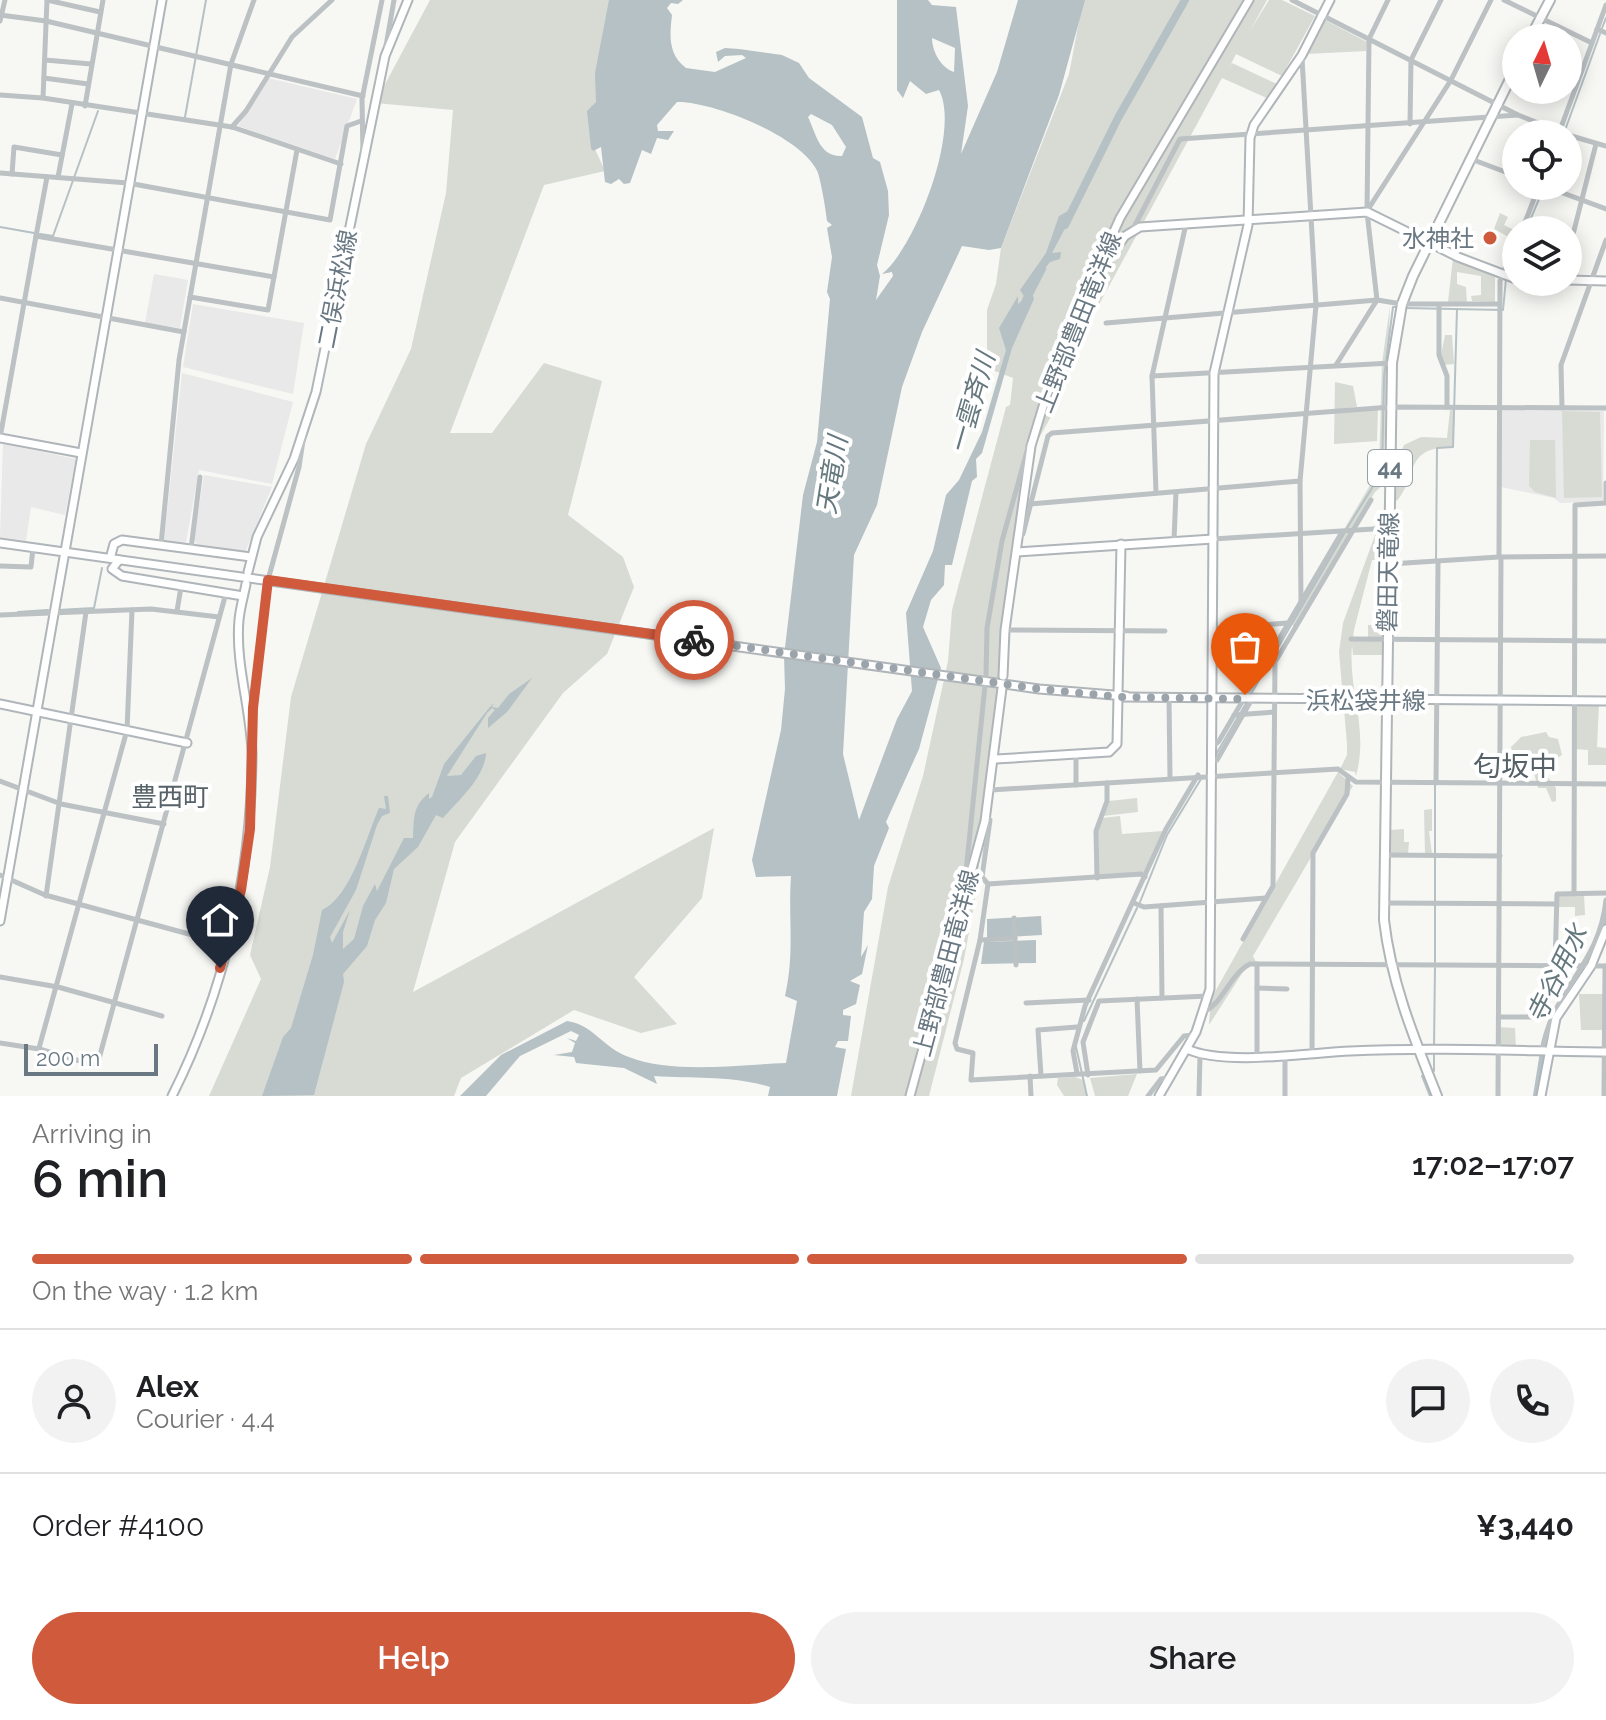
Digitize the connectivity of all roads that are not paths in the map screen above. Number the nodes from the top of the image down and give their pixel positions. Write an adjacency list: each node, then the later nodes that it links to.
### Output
1 (5, 0): 21 (street)
2 (47, 0): 19 (street); 23 (street)
3 (103, 0): 19 (street)
4 (162, 0): 30 (main road)
5 (254, 0): 36 (street)
6 (332, 0): 37 (street)
7 (394, 0): 32 (street)
8 (408, 0): 32 (main road, 二俣浜松線)
9 (1249, 0): 96 (main road, 上野部豊田竜洋線)
10 (1292, 0): 20 (street)
11 (1330, 0): 20 (main road)
12 (1388, 0): 28 (street)
13 (1441, 0): 34 (street)
14 (1491, 0): 39 (street)
15 (1504, 0): 22 (street)
16 (1550, 0): 22 (main road)
17 (380, 1): 43 (street)
18 (1606, 5): 25 (street)
19 (100, 12): 26 (street)
20 (1322, 15): 28 (street); 31 (main road)
21 (1, 17): 23 (street)
22 (1540, 19): 24 (main road); 29 (street)
23 (46, 21): 26 (street); 33 (street)
24 (1537, 24)
25 (1597, 29): 27 (street); 29 (street)
26 (96, 33): 30 (street); 35 (street)
27 (1606, 33)
28 (1369, 39): 34 (street); 57 (street)
29 (1592, 43): 52 (street)
30 (154, 47): 36 (street); 48 (main road)
31 (1302, 55): 59 (street); 60 (main road)
32 (385, 56): 67 (main road, 二俣浜松線)
33 (45, 60): 35 (street); 38 (street)
34 (1411, 60): 39 (street); 54 (street)
35 (91, 64): 40 (street)
36 (231, 64): 37 (street); 56 (street)
37 (268, 74): 43 (street); 58 (street)
38 (44, 78): 40 (street); 44 (street)
39 (1451, 80): 46 (street); 55 (street)
40 (88, 84): 47 (street)
41 (1502, 94): 46 (main road, 磐田天竜線 / 44)
42 (0, 95): 44 (street)
43 (363, 96): 53 (street)
44 (43, 98): 45 (street)
45 (72, 104): 47 (street); 65 (street)
46 (1497, 104): 49 (street); 50 (main road, 磐田天竜線 / 44)
47 (85, 106): 48 (street)
48 (141, 114): 56 (street); 74 (main road)
49 (1518, 115): 50 (street); 51 (street)
50 (1492, 117): 55 (street); 66 (main road, 磐田天竜線 / 44)
51 (1530, 120)
52 (1567, 120)
53 (361, 121): 67 (street); 68 (street)
54 (1410, 124): 55 (street); 57 (street)
55 (1424, 124): 80 (street)
56 (221, 125): 58 (street); 76 (street)
57 (1366, 126): 59 (street); 80 (street)
58 (232, 127): 64 (street)
59 (1306, 129): 60 (street); 81 (street)
60 (1251, 133): 83 (main road); 85 (street)
61 (1582, 140): 62 (street)
62 (1596, 144): 63 (street); 75 (street)
63 (1606, 146)
64 (297, 150): 68 (street); 79 (street)
65 (62, 155): 71 (street); 73 (street)
66 (1470, 159): 69 (street); 88 (main road, 磐田天竜線 / 44)
67 (364, 161): 124 (main road, 二俣浜松線)
68 (341, 164): 79 (street)
69 (1502, 171)
70 (0, 173): 71 (street)
71 (12, 174): 72 (street)
72 (47, 176): 73 (street); 86 (street)
73 (58, 177): 74 (street)
74 (128, 183): 76 (street); 89 (main road)
75 (1582, 196)
76 (207, 198): 79 (street); 90 (street)
77 (1581, 200): 78 (street); 82 (street)
78 (1606, 209)
79 (286, 211): 92 (street)
80 (1367, 212): 81 (main road); 88 (main road); 99 (street)
81 (1312, 215): 83 (main road); 103 (street)
82 (1577, 216)
83 (1248, 220): 84 (main road); 105 (main road)
84 (1186, 224): 85 (main road); 106 (street)
85 (1133, 229): 96 (main road)
86 (37, 234): 89 (street); 100 (street)
87 (1606, 240): 94 (street)
88 (1428, 242): 91 (main road); 101 (main road, 磐田天竜線 / 44)
89 (117, 247): 90 (street); 107 (main road)
90 (196, 263): 92 (street); 97 (street)
91 (1502, 276): 102 (street)
92 (274, 277): 97 (street)
93 (1582, 281): 94 (main road)
94 (1591, 281): 95 (main road); 119 (street)
95 (1606, 281)
96 (1086, 291): 115 (main road, 上野部豊田竜洋線)
97 (190, 297): 109 (street)
98 (0, 298): 100 (street)
99 (1377, 300): 101 (street); 103 (street); 111 (street)
100 (25, 303): 107 (street); 125 (street)
101 (1402, 304): 104 (street); 110 (main road, 磐田天竜線 / 44)
102 (1499, 304): 104 (street); 118 (street)
103 (1316, 305): 105 (street); 112 (street)
104 (1439, 305): 117 (street)
105 (1228, 310): 106 (street); 113 (main road)
106 (1166, 316): 108 (street); 114 (street)
107 (104, 318): 109 (street); 126 (main road)
108 (1106, 323)
109 (184, 332): 145 (street)
110 (1392, 363): 111 (street); 116 (main road, 磐田天竜線 / 44)
111 (1336, 365): 112 (street)
112 (1309, 366): 113 (street); 121 (street)
113 (1214, 373): 114 (street); 122 (main road)
114 (1152, 376): 123 (street)
115 (1043, 402): 140 (main road, 上野部豊田竜洋線); 185 (street)
116 (1391, 407): 117 (street); 121 (street); 136 (main road, 磐田天竜線 / 44)
117 (1447, 407): 118 (street)
118 (1499, 407): 119 (street); 153 (street)
119 (1562, 408): 120 (street)
120 (1606, 408)
121 (1306, 412): 122 (street); 128 (street)
122 (1214, 421): 123 (street); 130 (main road)
123 (1152, 425): 132 (street); 134 (street)
124 (304, 434): 152 (main road, 二俣浜松線); 159 (street)
125 (0, 438): 126 (main road)
126 (81, 453): 148 (main road)
127 (200, 477): 147 (street)
128 (1300, 481): 130 (street); 139 (street)
129 (1606, 483): 135 (street)
130 (1213, 488): 131 (street); 141 (main road)
131 (1176, 492): 132 (street); 142 (street)
132 (1156, 493): 134 (street)
133 (1371, 500): 137 (street)
134 (1030, 504): 140 (street)
135 (1606, 505): 150 (street)
136 (1389, 528): 137 (street); 156 (main road, 磐田天竜線 / 44)
137 (1352, 531): 138 (street); 175 (street)
138 (1342, 532): 139 (street); 165 (street)
139 (1300, 534): 141 (street); 165 (street)
140 (1018, 538): 149 (main road, 上野部豊田竜洋線)
141 (1213, 539): 142 (main road); 173 (main road)
142 (1174, 540): 144 (main road)
143 (0, 543): 146 (main road, 浜松袋井線)
144 (1121, 544): 149 (main road); 177 (main road)
145 (161, 545): 147 (main road); 154 (main road)
146 (33, 547): 148 (main road, 浜松袋井線); 157 (street)
147 (191, 549): 152 (main road)
148 (63, 551): 154 (main road, 浜松袋井線); 169 (main road)
149 (1017, 552): 174 (main road, 上野部豊田竜洋線)
150 (1575, 556): 151 (street); 153 (street); 182 (street)
151 (1606, 556)
152 (251, 557): 158 (main road, 二俣浜松線)
153 (1500, 557): 155 (street); 181 (street)
154 (111, 558): 159 (main road, 浜松袋井線); 160 (main road); 160 (main road)
155 (1438, 563): 156 (street); 180 (street)
156 (1389, 564): 179 (main road, 磐田天竜線 / 44)
157 (0, 566)
158 (248, 572)
159 (268, 580): 185 (main road, 浜松袋井線); 206 (street)
160 (138, 581): 162 (main road)
161 (246, 584): 164 (main road)
162 (181, 587): 163 (main road); 167 (street)
163 (226, 593): 164 (main road); 171 (street)
164 (243, 596): 206 (main road)
165 (1301, 604): 172 (street)
166 (132, 610): 167 (street); 168 (street); 203 (street)
167 (177, 611): 171 (street)
168 (86, 612): 169 (street); 202 (street)
169 (53, 613): 170 (street); 198 (main road)
170 (0, 615)
171 (219, 617): 204 (street)
172 (1288, 623): 173 (street); 175 (street); 190 (street)
173 (1213, 629): 189 (main road)
174 (1005, 630): 177 (street); 184 (main road, 上野部豊田竜洋線)
175 (1293, 630): 191 (street)
176 (1165, 631): 177 (street)
177 (1119, 632): 187 (main road)
178 (1351, 639): 179 (street)
179 (1387, 639): 180 (street); 192 (main road, 磐田天竜線 / 44)
180 (1437, 640): 181 (street); 193 (street)
181 (1501, 640): 182 (street); 194 (street)
182 (1575, 641): 183 (street); 195 (street)
183 (1606, 641)
184 (1003, 676)
185 (981, 680): 187 (main road, 浜松袋井線); 235 (street)
186 (1002, 688): 208 (main road, 上野部豊田竜洋線)
187 (1117, 695): 188 (main road, 浜松袋井線); 207 (main road)
188 (1169, 698): 189 (main road, 浜松袋井線); 214 (street)
189 (1212, 699): 190 (main road, 浜松袋井線); 205 (main road)
190 (1247, 699): 191 (main road, 浜松袋井線); 200 (street); 201 (street)
191 (1274, 699): 192 (main road, 浜松袋井線); 199 (street)
192 (1386, 701): 193 (main road, 浜松袋井線); 217 (main road, 磐田天竜線 / 44)
193 (1437, 701): 194 (main road, 浜松袋井線); 218 (street)
194 (1501, 701): 195 (main road, 浜松袋井線); 219 (street)
195 (1575, 701): 196 (main road, 浜松袋井線); 220 (street)
196 (1606, 701)
197 (0, 704): 198 (main road)
198 (37, 710): 202 (main road); 223 (main road)
199 (1274, 712): 200 (street); 210 (street)
200 (1243, 714): 201 (street); 209 (street)
201 (1234, 715): 205 (street)
202 (72, 718): 203 (main road); 225 (street)
203 (127, 730): 204 (main road); 226 (street)
204 (187, 743): 228 (street)
205 (1211, 748): 209 (main road)
206 (252, 750): 297 (main road)
207 (1076, 754): 208 (main road); 222 (street)
208 (996, 759): 224 (main road, 上野部豊田竜洋線)
209 (1211, 760): 212 (main road)
210 (1275, 772): 212 (street); 213 (street); 239 (street)
211 (1198, 775): 212 (street); 214 (street); 233 (street)
212 (1210, 775): 241 (main road)
213 (1348, 777): 217 (street); 258 (street)
214 (1170, 778): 216 (street)
215 (0, 781): 223 (street)
216 (1107, 783): 222 (street); 232 (street)
217 (1385, 783): 218 (street); 229 (main road, 磐田天竜線 / 44)
218 (1436, 783): 219 (street)
219 (1500, 784): 220 (street); 230 (street)
220 (1574, 784): 221 (street); 237 (street)
221 (1606, 784)
222 (1076, 785): 224 (street)
223 (23, 790): 225 (street); 231 (main road)
224 (991, 790): 227 (main road, 上野部豊田竜洋線)
225 (61, 804): 226 (street); 238 (street)
226 (104, 813): 228 (street); 245 (street)
227 (986, 816): 234 (street); 235 (main road, 上野部豊田竜洋線)
228 (164, 824): 249 (street)
229 (1384, 855): 230 (street); 243 (main road, 磐田天竜線 / 44)
230 (1500, 856): 244 (street)
231 (4, 877): 238 (street); 250 (main road)
232 (1097, 878): 233 (street); 234 (street)
233 (1145, 878): 242 (street)
234 (988, 884): 255 (street)
235 (964, 892): 298 (main road, 上野部豊田竜洋線)
236 (1606, 893): 237 (street)
237 (1574, 894): 246 (street)
238 (46, 896): 245 (street)
239 (1266, 898): 241 (street); 253 (street)
240 (1606, 900): 262 (street)
241 (1212, 902): 247 (street); 268 (main road)
242 (1134, 903): 247 (street); 271 (street)
243 (1384, 903): 244 (street); 259 (main road, 磐田天竜線 / 44)
244 (1500, 903): 246 (street); 260 (street)
245 (78, 904): 249 (street); 265 (street)
246 (1556, 904): 261 (street)
247 (1161, 906): 269 (street)
248 (1014, 918): 252 (street)
249 (137, 920): 254 (street); 273 (street)
250 (0, 921)
251 (1606, 929): 262 (main road)
252 (1015, 938): 255 (street); 257 (street)
253 (1243, 939)
254 (211, 940)
255 (980, 940): 294 (street)
256 (1257, 964): 258 (street); 266 (street); 274 (street)
257 (1016, 965)
258 (1312, 965): 259 (street); 290 (street)
259 (1391, 965): 260 (street); 285 (main road, 磐田天竜線 / 44)
260 (1499, 966): 261 (street); 276 (street)
261 (1555, 966): 262 (street)
262 (1588, 966): 263 (street); 277 (main road)
263 (1606, 966): 286 (street)
264 (0, 977): 265 (street)
265 (55, 987): 273 (street); 281 (street)
266 (1257, 988): 267 (street); 288 (street)
267 (1287, 989)
268 (1209, 996): 269 (street); 274 (main road)
269 (1162, 998): 270 (street)
270 (1137, 999): 291 (street); 293 (street)
271 (1089, 1000): 272 (street); 278 (street)
272 (1026, 1003)
273 (115, 1004): 275 (street); 281 (street)
274 (1205, 1011): 279 (main road)
275 (162, 1016)
276 (1499, 1017): 277 (street); 283 (street)
277 (1553, 1018): 284 (main road)
278 (1077, 1027): 292 (street); 295 (street)
279 (1195, 1035): 282 (main road); 291 (street)
280 (0, 1043): 281 (street)
281 (39, 1049)
282 (1187, 1049): 287 (main road); 296 (main road)
283 (1498, 1051): 284 (main road); 285 (main road); 305 (street)
284 (1546, 1051): 286 (main road); 306 (main road)
285 (1419, 1052): 290 (main road); 304 (main road, 磐田天竜線 / 44)
286 (1605, 1052): 307 (street)
287 (1200, 1055): 288 (main road); 302 (street)
288 (1257, 1055): 289 (main road)
289 (1285, 1055): 290 (main road); 303 (street)
290 (1312, 1055)
291 (1140, 1071): 293 (street)
292 (1077, 1073): 293 (street); 295 (street)
293 (1088, 1075)
294 (1030, 1076): 295 (street); 299 (street)
295 (1041, 1076)
296 (1170, 1078): 300 (street); 301 (main road)
297 (172, 1096)
298 (910, 1096)
299 (1031, 1096)
300 (1148, 1096)
301 (1159, 1096)
302 (1199, 1096)
303 (1285, 1096)
304 (1437, 1096)
305 (1498, 1096)
306 (1541, 1096)
307 (1604, 1096)

